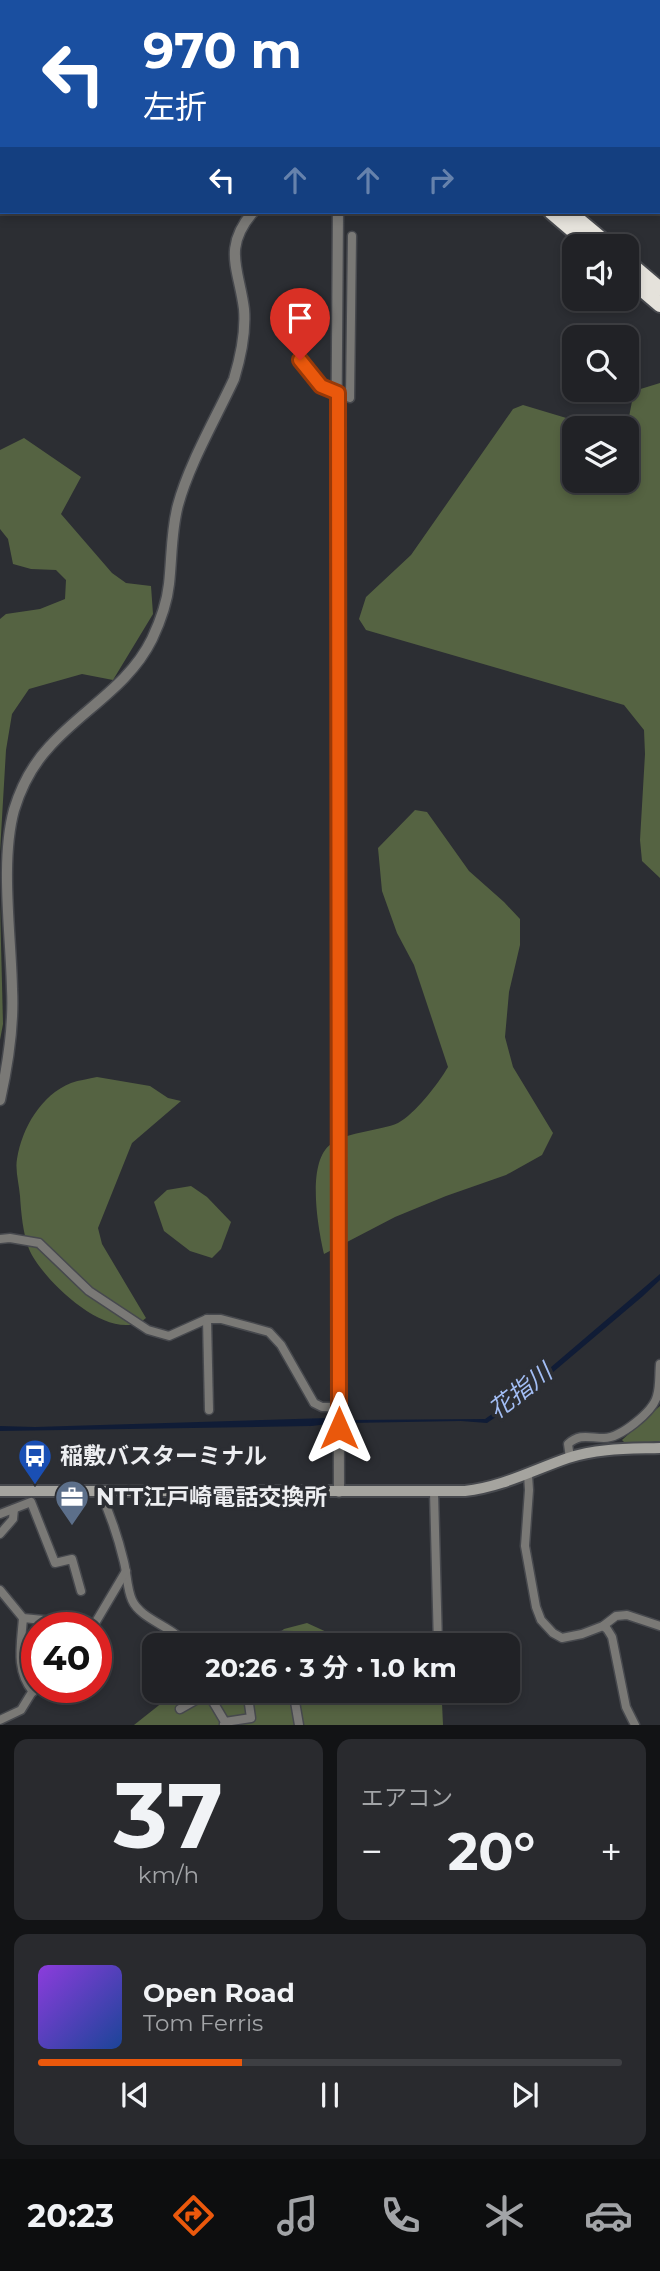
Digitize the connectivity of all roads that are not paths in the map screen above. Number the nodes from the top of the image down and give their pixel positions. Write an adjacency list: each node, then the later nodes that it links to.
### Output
1 (252, 214): 16 (street)
2 (338, 214): 15 (street)
3 (553, 214): 5 (highway)
4 (571, 214): 6 (highway)
5 (577, 234)
6 (595, 234)
7 (352, 236): 15 (street)
8 (639, 279): 11 (highway)
9 (639, 280): 12 (highway)
10 (639, 282): 13 (highway)
11 (660, 284)
12 (660, 289)
13 (660, 302)
14 (296, 325): 15 (street)
15 (338, 393): 20 (street)
16 (0, 1100)
17 (0, 1239): 18 (street)
18 (207, 1319): 20 (street); 21 (street)
19 (660, 1364): 23 (street)
20 (339, 1407): 27 (street)
21 (209, 1410)
22 (660, 1448): 23 (main road)
23 (570, 1458): 24 (main road)
24 (528, 1475): 28 (main road); 37 (street)
25 (99, 1490): 26 (main road); 27 (main road); 32 (street)
26 (0, 1491)
27 (339, 1492): 28 (main road)
28 (433, 1492): 40 (street)
29 (14, 1509): 30 (street); 31 (street); 34 (street)
30 (0, 1514)
31 (0, 1534)
32 (126, 1571): 35 (street); 39 (street)
33 (0, 1590): 36 (street)
34 (81, 1591)
35 (102, 1612)
36 (21, 1616)
37 (603, 1626): 38 (street); 52 (street)
38 (660, 1626)
39 (174, 1633)
40 (438, 1633)
41 (21, 1640): 42 (street)
42 (21, 1670)
43 (25, 1703): 49 (street)
44 (190, 1703): 48 (street)
45 (213, 1703): 50 (street)
46 (249, 1703): 50 (street)
47 (295, 1703): 51 (street)
48 (180, 1709)
49 (0, 1720)
50 (224, 1723)
51 (299, 1725)
52 (635, 1725)

